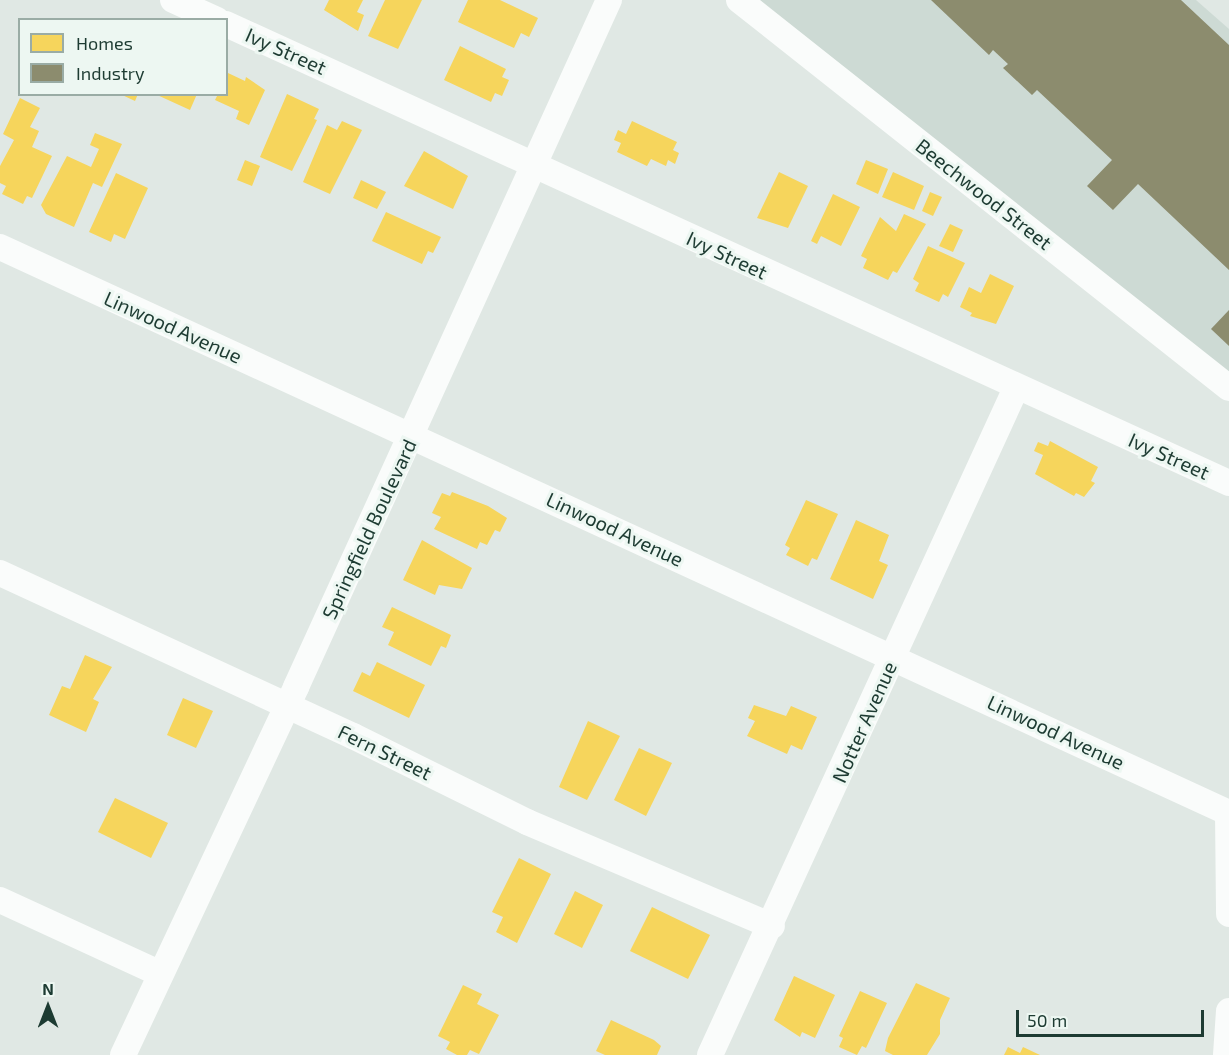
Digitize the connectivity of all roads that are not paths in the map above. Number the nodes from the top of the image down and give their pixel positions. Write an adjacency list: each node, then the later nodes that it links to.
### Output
1 (173, 0): 4 (street)
2 (609, 0): 6 (street, Springfield Boulevard)
3 (742, 1): 9 (street, Beechwood Street)
4 (213, 18)
5 (228, 25): 6 (street, Ivy Street)
6 (535, 163): 8 (street, Ivy Street); 10 (street, Springfield Boulevard)
7 (0, 247): 10 (street, Linwood Avenue)
8 (1016, 388): 11 (street, Ivy Street); 13 (street, Notter Avenue)
9 (1229, 388)
10 (411, 436): 13 (street, Linwood Avenue); 14 (street, Springfield Boulevard)
11 (1229, 483)
12 (0, 573): 14 (street, Fern Street)
13 (893, 656): 15 (street, Linwood Avenue); 18 (street, Notter Avenue)
14 (288, 706): 18 (street, Fern Street); 19 (street, Springfield Boulevard)
15 (1228, 813): 17 (street)
16 (0, 900): 19 (street)
17 (1229, 914)
18 (772, 926): 22 (street, Notter Avenue)
19 (159, 973): 21 (street, Springfield Boulevard)
20 (1229, 1011): 23 (street)
21 (127, 1054)
22 (710, 1055)
23 (1226, 1055)

